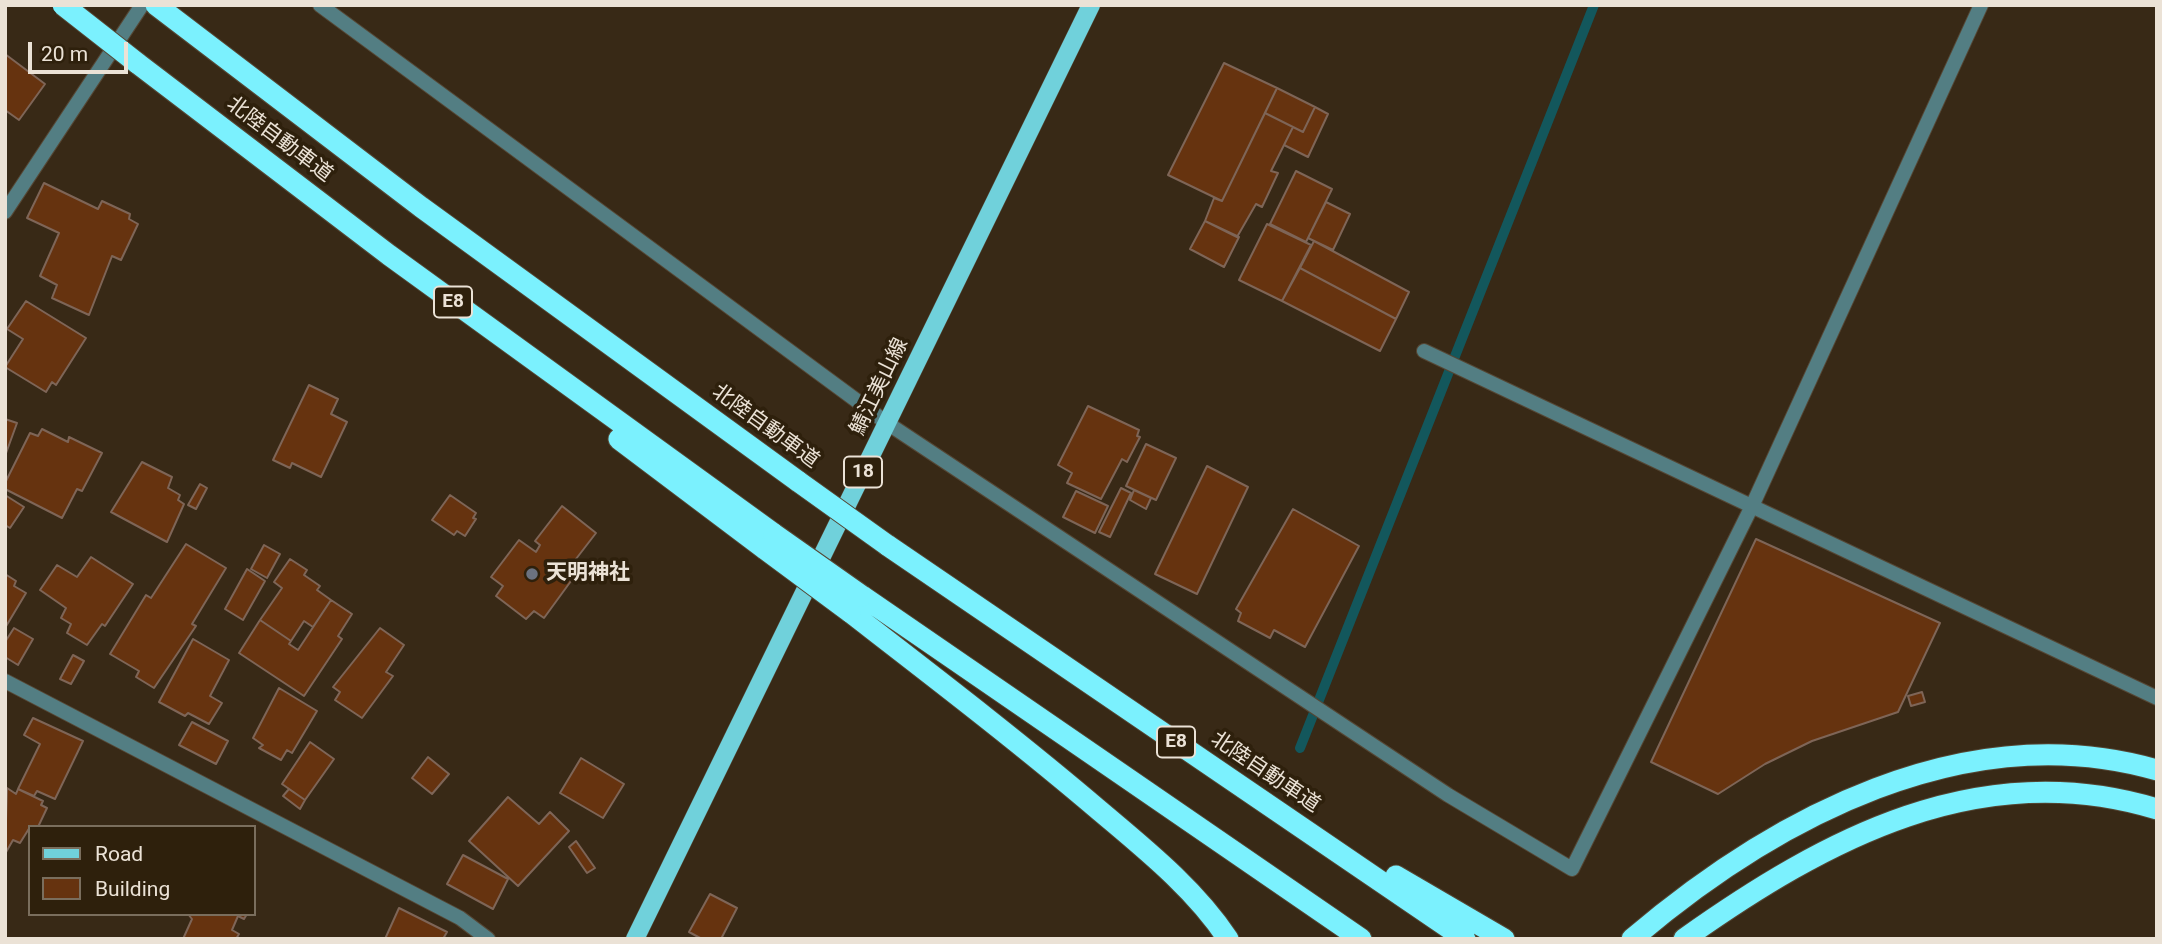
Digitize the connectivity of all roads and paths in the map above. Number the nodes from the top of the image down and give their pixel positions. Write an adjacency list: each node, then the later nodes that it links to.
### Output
1 (63, 5): 11 (highway, 北陸自動車道, bridge)
2 (142, 5): 7 (street)
3 (320, 5): 9 (street)
4 (1091, 5): 9 (main road, 鯖江美山線 / 18)
5 (1981, 5): 10 (street)
6 (162, 10): 15 (highway, 北陸自動車道 / E8, bridge)
7 (5, 212)
8 (1424, 351): 10 (street)
9 (887, 423): 10 (street); 18 (main road, 鯖江美山線 / 18)
10 (1753, 504): 13 (street)
11 (856, 604): 19 (highway); 20 (highway)
12 (5, 681): 17 (street)
13 (2157, 698)
14 (2157, 770): 23 (highway)
15 (1249, 792): 21 (highway, 北陸自動車道 / E8); 22 (highway)
16 (2157, 808): 24 (highway)
17 (488, 939)
18 (635, 939)
19 (1228, 939)
20 (1361, 939)
21 (1465, 939)
22 (1504, 939)
23 (1632, 939)
24 (1684, 939)

